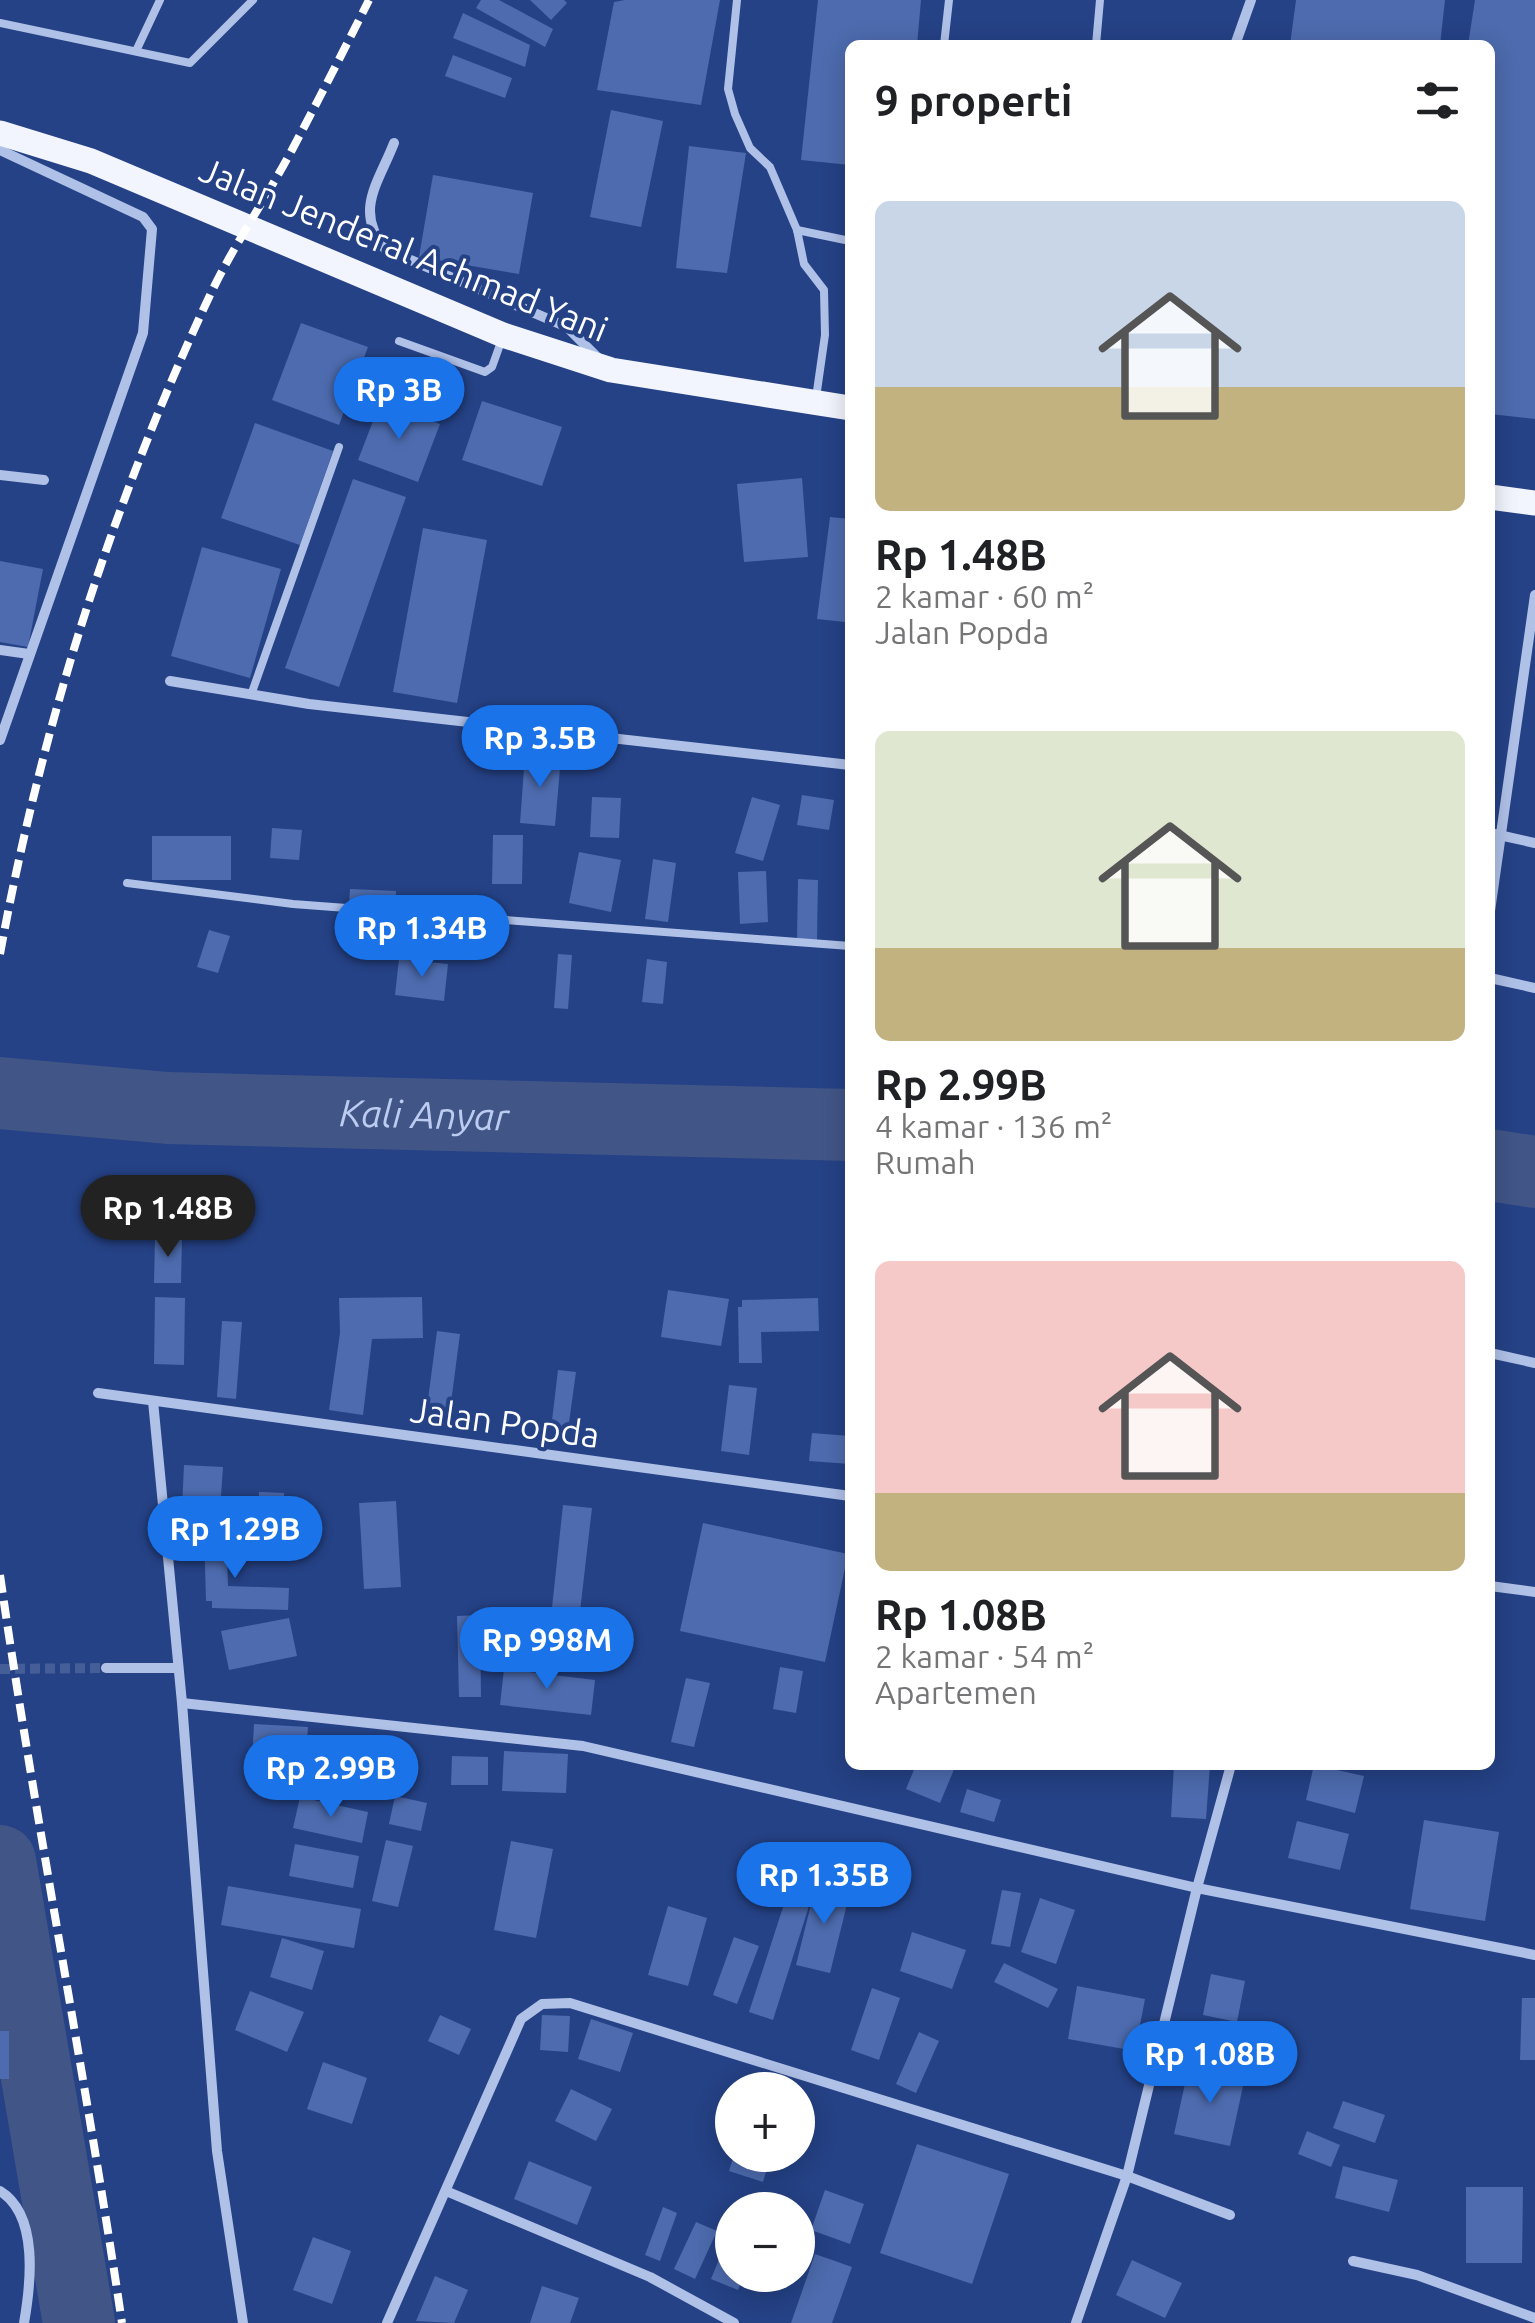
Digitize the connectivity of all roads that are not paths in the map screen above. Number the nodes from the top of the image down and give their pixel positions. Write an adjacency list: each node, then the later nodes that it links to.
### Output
1 (160, 0): 11 (lane)
2 (253, 0): 11 (lane)
3 (737, 0): 15 (lane)
4 (949, 0): 8 (lane)
5 (1100, 0): 9 (lane)
6 (1251, 0): 10 (street)
7 (0, 23): 11 (lane)
8 (945, 40)
9 (1096, 40)
10 (1237, 40)
11 (136, 51)
12 (0, 133): 17 (main road, Jalan Jenderal Achmad Yani)
13 (394, 143): 19 (street)
14 (0, 150): 29 (street)
15 (797, 230): 16 (lane); 20 (lane)
16 (845, 240)
17 (503, 335): 18 (lane); 19 (main road, Jalan Jenderal Achmad Yani)
18 (399, 341)
19 (611, 370): 20 (main road, Jalan Jenderal Achmad Yani)
20 (815, 402): 21 (main road, Jalan Jenderal Achmad Yani)
21 (845, 407)
22 (340, 447): 31 (lane)
23 (0, 475): 24 (street)
24 (44, 480)
25 (1495, 498): 26 (main road)
26 (1535, 503)
27 (1535, 595): 34 (street)
28 (0, 650): 29 (street)
29 (29, 654): 32 (street)
30 (170, 681): 31 (street)
31 (251, 695): 33 (street)
32 (0, 740)
33 (845, 763)
34 (1495, 833): 35 (street)
35 (1535, 843)
36 (127, 883): 37 (lane)
37 (845, 946)
38 (1495, 979): 39 (street)
39 (1535, 988)
40 (1495, 1354): 41 (street)
41 (1535, 1363)
42 (98, 1393): 43 (street, Jalan Popda)
43 (152, 1401): 44 (street, Jalan Popda); 48 (street)
44 (845, 1495)
45 (1495, 1587): 46 (street)
46 (1535, 1592)
47 (106, 1668): 48 (street)
48 (178, 1668): 49 (street)
49 (182, 1703): 51 (street); 60 (street)
50 (1230, 1770): 51 (street)
51 (1197, 1888): 52 (street); 53 (street)
52 (1535, 1955)
53 (1127, 2176): 54 (street); 56 (street); 63 (street)
54 (446, 2191): 61 (street); 62 (street)
55 (0, 2192): 59 (street)
56 (1230, 2214)
57 (1353, 2261): 58 (street)
58 (1535, 2318)
59 (24, 2323)
60 (243, 2323)
61 (387, 2323)
62 (734, 2323)
63 (1076, 2323)

